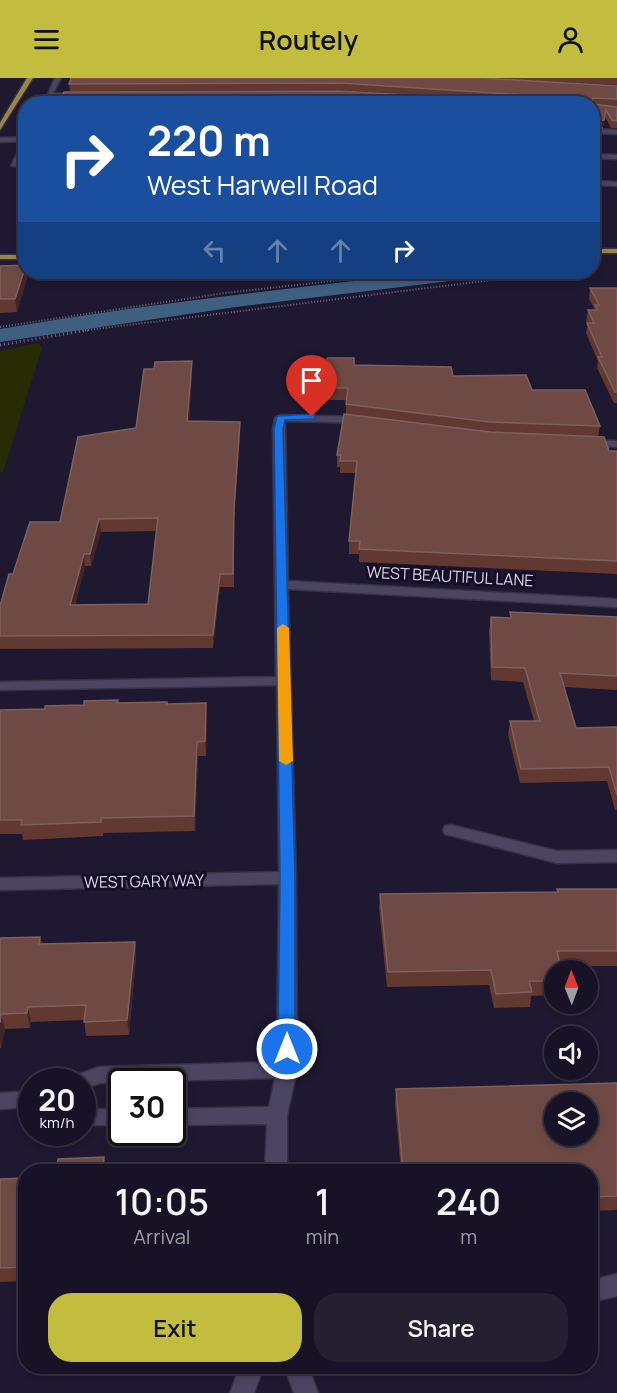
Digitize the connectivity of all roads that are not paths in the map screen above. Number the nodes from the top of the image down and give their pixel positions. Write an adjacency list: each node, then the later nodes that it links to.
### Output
1 (30, 78): 5 (main road)
2 (58, 78): 4 (street)
3 (84, 94): 4 (street)
4 (49, 95)
5 (19, 96)
6 (18, 98): 7 (main road)
7 (0, 128)
8 (600, 131): 9 (street)
9 (617, 132)
10 (0, 140): 11 (street)
11 (18, 140)
12 (600, 156): 13 (street)
13 (617, 157)
14 (600, 183): 15 (street)
15 (617, 184)
16 (600, 251): 17 (main road)
17 (617, 251)
18 (0, 257): 19 (main road)
19 (18, 257)
20 (376, 423): 23 (street)
21 (571, 442): 22 (street)
22 (617, 444)
23 (282, 585): 24 (street, WEST BEAUTIFUL LANE); 25 (street)
24 (617, 603)
25 (284, 681): 26 (street); 29 (street)
26 (0, 686)
27 (451, 830): 28 (street)
28 (617, 856)
29 (288, 878): 30 (street, WEST GARY WAY); 31 (street)
30 (0, 884)
31 (287, 1070): 32 (street); 35 (street)
32 (186, 1075)
33 (18, 1100): 34 (street)
34 (0, 1101)
35 (277, 1115): 36 (street); 37 (street)
36 (186, 1117)
37 (276, 1164)
38 (617, 1285): 39 (street)
39 (598, 1289)
40 (249, 1374): 42 (street)
41 (299, 1374): 43 (street)
42 (242, 1393)
43 (306, 1393)

